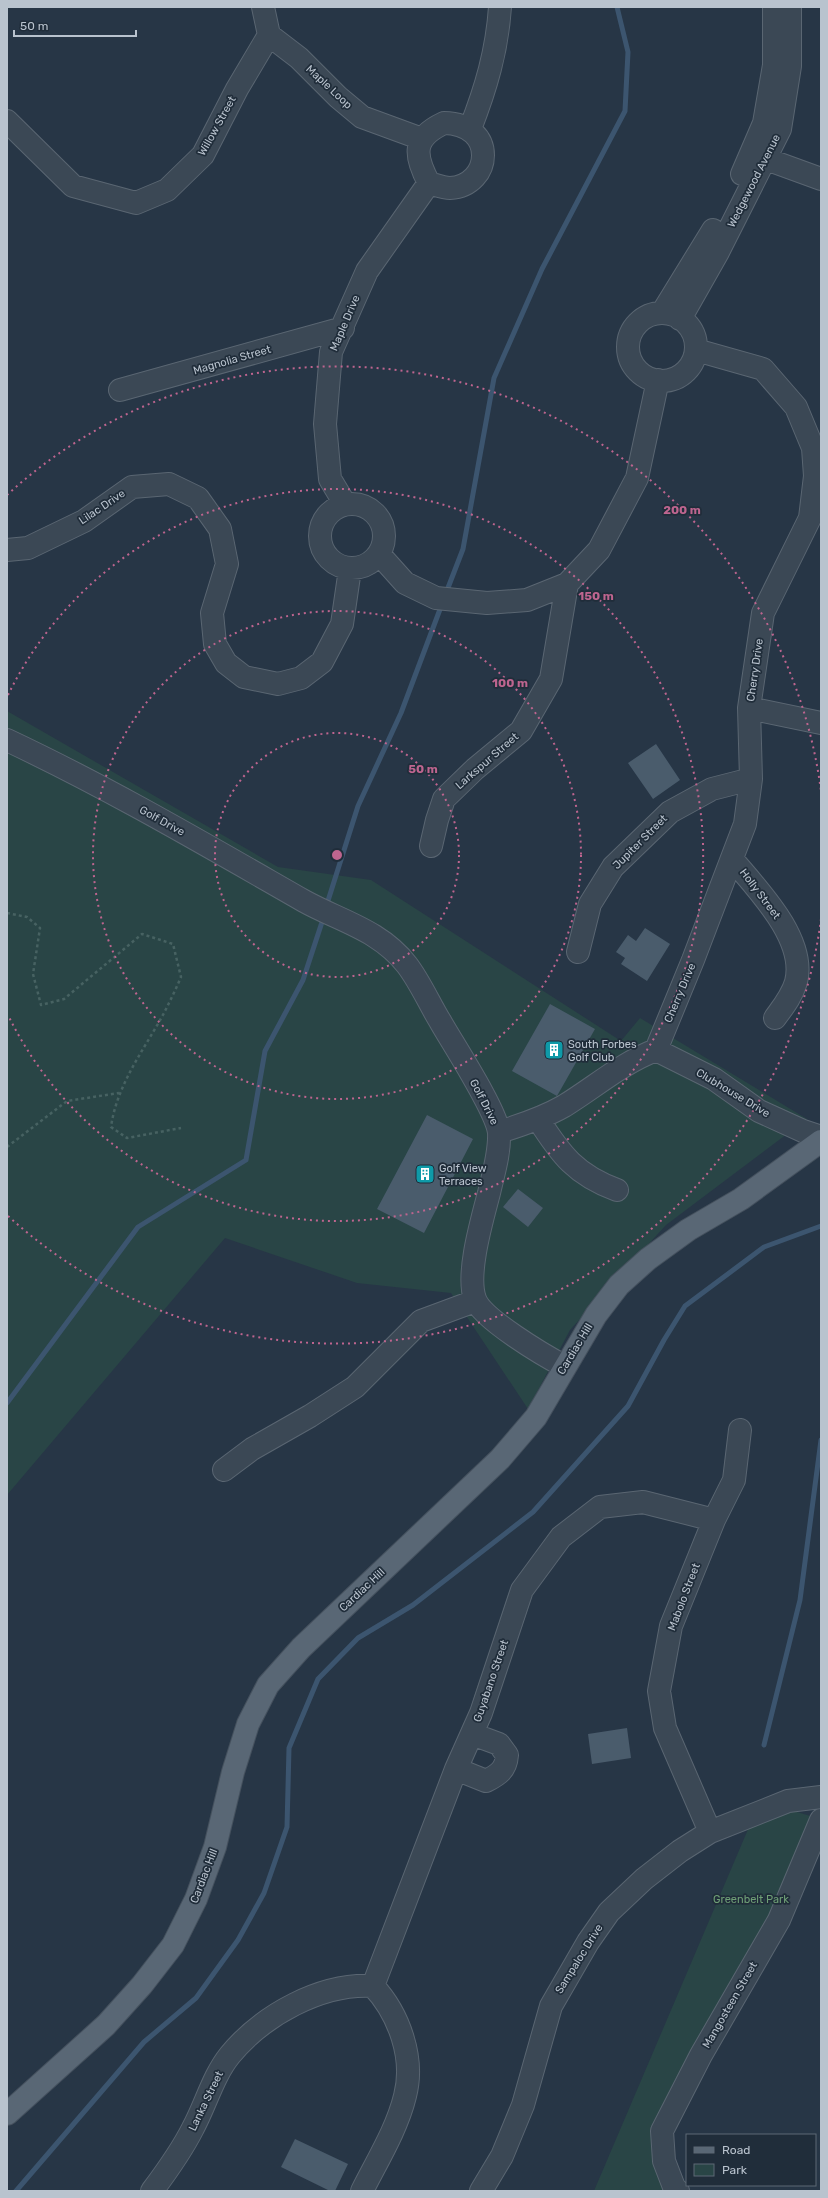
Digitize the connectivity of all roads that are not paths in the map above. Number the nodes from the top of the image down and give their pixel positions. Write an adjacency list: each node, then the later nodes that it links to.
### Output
1 (263, 7): 5 (street)
2 (500, 7): 7 (street)
3 (774, 7): 9 (street, Wedgewood Avenue)
4 (790, 7): 9 (street, Wedgewood Avenue)
5 (269, 35): 6 (street, Willow Street); 8 (street, Maple Loop)
6 (7, 121)
7 (470, 129): 8 (street); 11 (street)
8 (422, 139): 11 (street)
9 (758, 158): 10 (street); 12 (street, Wedgewood Avenue)
10 (821, 179)
11 (429, 183): 13 (street, Maple Drive)
12 (671, 316): 14 (street); 15 (street)
13 (343, 328): 16 (street, Magnolia Street); 17 (street, Maple Drive)
14 (696, 350): 15 (street); 18 (street, Cherry Drive)
15 (658, 380): 22 (street)
16 (120, 390)
17 (345, 504): 20 (street); 21 (street)
18 (816, 520): 23 (street, Cherry Drive)
19 (7, 550): 21 (street, Lilac Drive)
20 (379, 554): 21 (street); 22 (street)
21 (350, 569)
22 (567, 584): 27 (street, Larkspur Street)
23 (749, 708): 24 (street); 26 (street, Cherry Drive)
24 (821, 723)
25 (7, 740): 33 (street, Golf Drive)
26 (751, 779): 28 (street, Cherry Drive); 29 (street, Jupiter Street)
27 (431, 846)
28 (732, 859): 30 (street, Holly Street); 31 (street, Cherry Drive)
29 (578, 952)
30 (774, 1018)
31 (656, 1050): 32 (street); 34 (street, Clubhouse Drive)
32 (538, 1119): 33 (street); 36 (street)
33 (499, 1132): 37 (street, Golf Drive)
34 (821, 1137)
35 (821, 1141): 38 (main road, Cardiac Hill)
36 (617, 1190)
37 (475, 1301): 38 (street); 40 (street)
38 (564, 1366): 48 (main road, Cardiac Hill)
39 (740, 1430): 41 (street, Mabolo Street)
40 (224, 1470)
41 (714, 1520): 42 (street, Guyabano Street); 46 (street, Mabolo Street)
42 (472, 1734): 43 (street, Guyabano Street); 43 (street)
43 (456, 1769): 47 (street, Guyabano Street)
44 (821, 1797): 46 (street, Sampaloc Drive)
45 (821, 1820): 52 (street, Mangosteen Street)
46 (710, 1832): 51 (street, Sampaloc Drive)
47 (373, 1986): 49 (street, Lanka Street); 50 (street)
48 (7, 2114)
49 (152, 2191)
50 (362, 2191)
51 (481, 2191)
52 (678, 2191)

